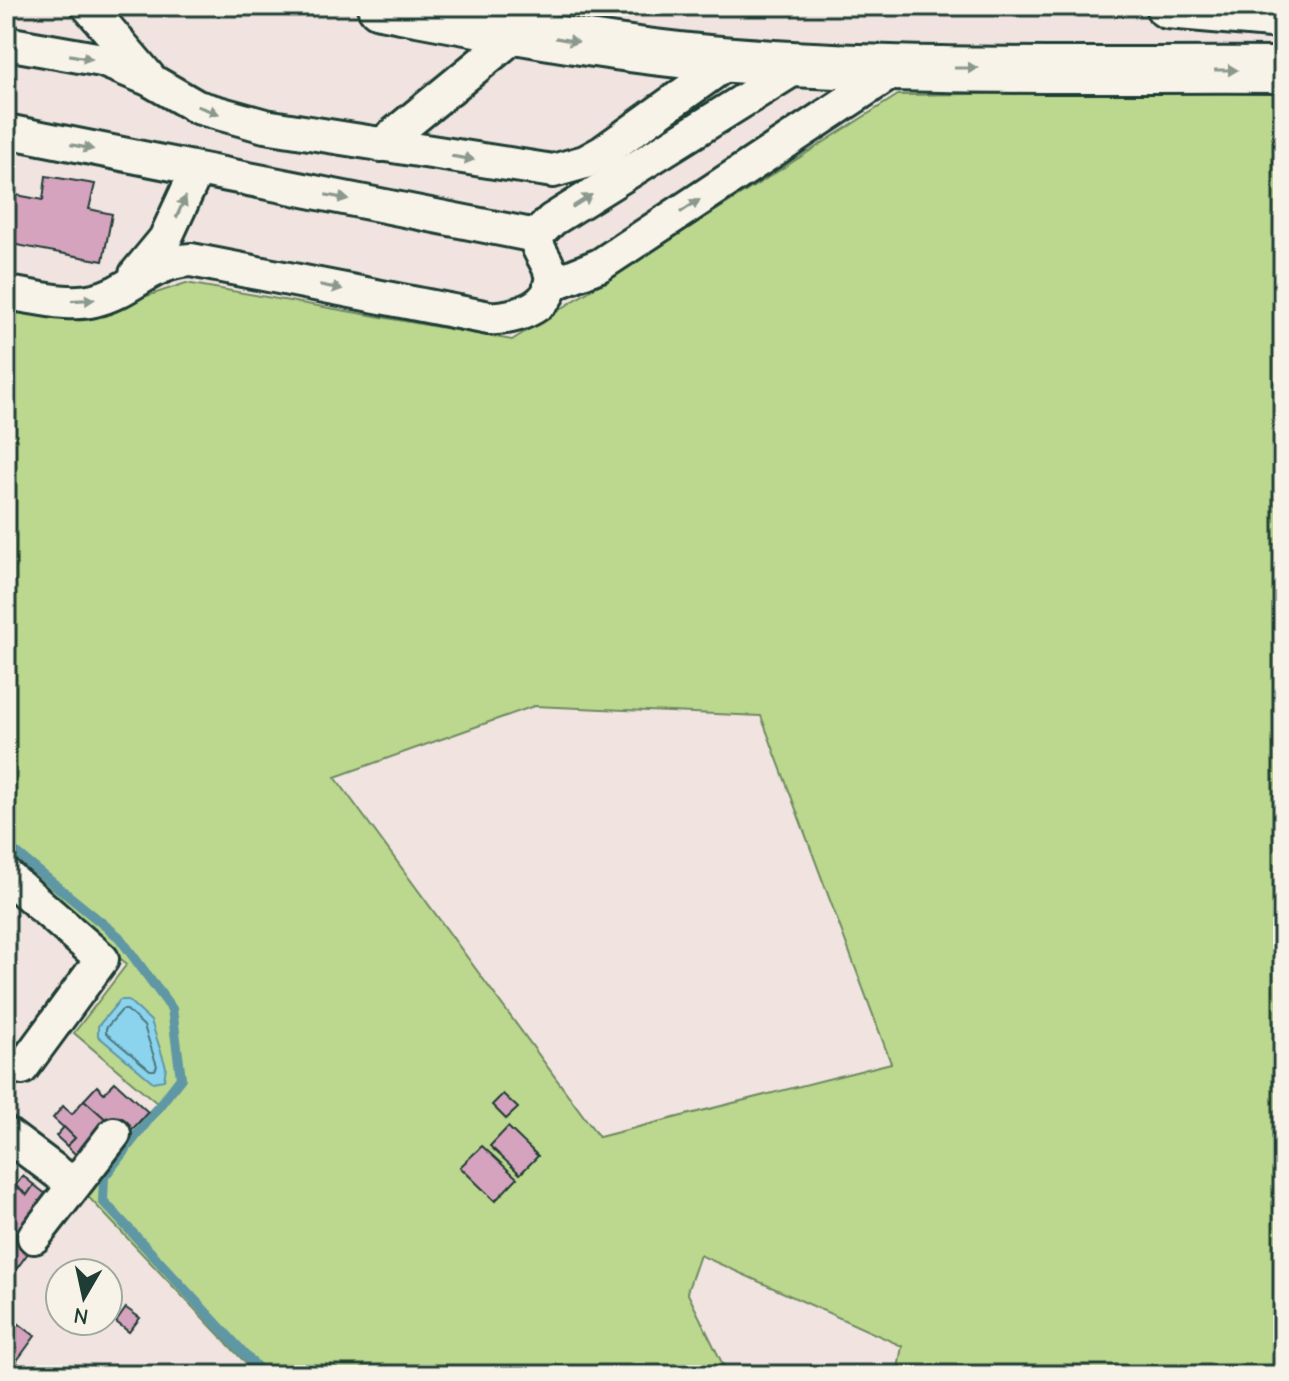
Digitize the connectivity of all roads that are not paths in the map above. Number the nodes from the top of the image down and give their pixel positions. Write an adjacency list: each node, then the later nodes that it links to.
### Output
1 (88, 6): 11 (street)
2 (380, 6): 5 (highway)
3 (1168, 6): 4 (highway)
4 (1283, 16)
5 (520, 31): 7 (highway, one-way to 7); 13 (street)
6 (6, 43): 11 (street, one-way to 11)
7 (731, 60): 8 (highway); 13 (street, one-way to 7)
8 (802, 64): 9 (highway); 15 (street, one-way to 8)
9 (898, 68): 10 (highway, one-way to 10); 17 (street, one-way to 9)
10 (1283, 70)
11 (152, 81): 13 (street, one-way to 13)
12 (6, 131): 14 (street, one-way to 14)
13 (381, 145)
14 (197, 170): 15 (street, one-way to 15); 16 (street, one-way to 14)
15 (536, 236): 17 (street)
16 (126, 285): 17 (street, one-way to 17); 18 (street, one-way to 16)
17 (550, 285)
18 (6, 293)
19 (6, 875): 20 (street)
20 (11, 1071)
21 (6, 1134): 23 (street)
22 (114, 1134): 23 (street)
23 (74, 1185): 24 (street)
24 (34, 1237)

